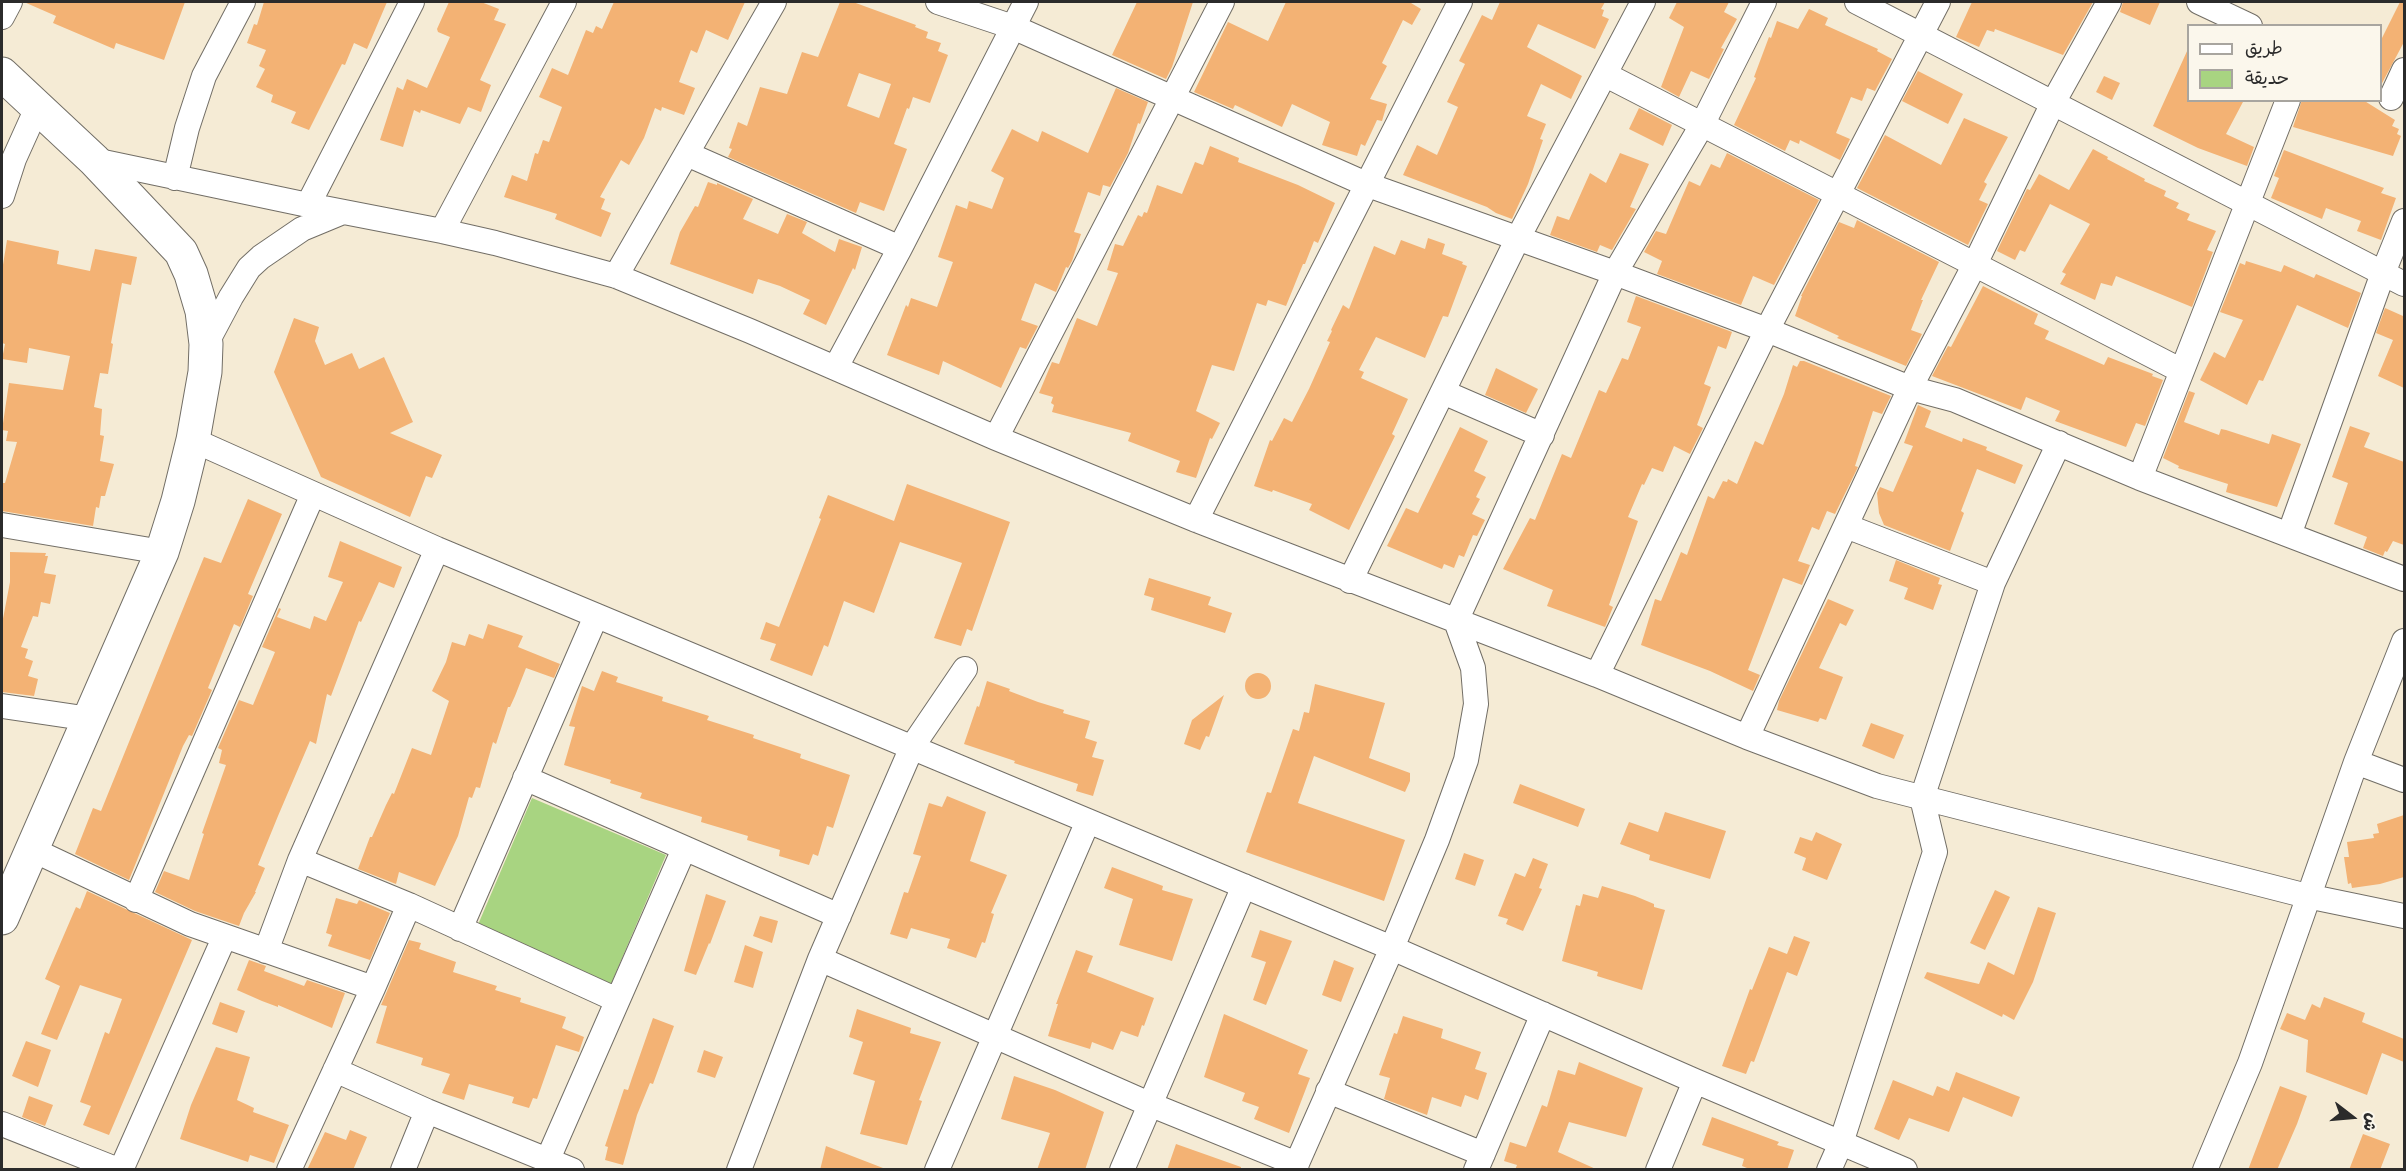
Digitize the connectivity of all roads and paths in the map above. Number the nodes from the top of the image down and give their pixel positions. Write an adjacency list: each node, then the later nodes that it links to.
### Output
1 (10, 2): 16 (street)
2 (243, 2): 31 (street)
3 (412, 2): 36 (street)
4 (564, 2): 39 (street)
5 (774, 2): 29 (street)
6 (938, 2): 18 (street)
7 (1026, 2): 18 (street)
8 (1222, 2): 23 (street)
9 (1460, 2): 32 (street)
10 (1643, 2): 22 (street)
11 (1764, 2): 28 (street)
12 (1857, 2): 19 (street)
13 (1938, 2): 19 (street)
14 (2109, 2): 26 (street)
15 (2199, 2): 17 (street)
16 (2, 17)
17 (2246, 24)
18 (1013, 27): 23 (street); 41 (street)
19 (1921, 34): 26 (street); 33 (street)
20 (2404, 70): 24 (street)
21 (2, 74): 27 (street)
22 (1606, 75): 28 (street); 40 (street)
23 (1172, 96): 32 (street); 54 (street)
24 (2392, 98)
25 (2287, 102): 35 (street)
26 (2053, 104): 35 (street); 42 (street)
27 (37, 108): 30 (street); 34 (street)
28 (1702, 125): 33 (street); 43 (street)
29 (687, 153): 41 (street); 45 (street)
30 (94, 160): 31 (street); 48 (street)
31 (175, 178): 36 (street)
32 (1368, 185): 40 (street); 59 (street)
33 (1837, 193): 42 (street); 47 (street)
34 (2, 196)
35 (2248, 201): 44 (street); 50 (street)
36 (308, 205): 37 (street)
37 (343, 212): 39 (street); 48 (street)
38 (2404, 221): 44 (street)
39 (442, 231): 45 (street)
40 (1518, 238): 43 (street); 52 (street)
41 (900, 248): 49 (street)
42 (1975, 264): 50 (street); 51 (street)
43 (1616, 273): 47 (street); 53 (street)
44 (2383, 273): 46 (street); 62 (street)
45 (616, 276): 49 (street)
46 (2404, 284)
47 (1767, 330): 51 (street); 72 (street)
48 (206, 345): 55 (street)
49 (836, 368): 54 (street)
50 (2182, 370): 57 (street)
51 (1910, 388): 56 (street); 61 (street)
52 (1443, 393): 53 (street); 66 (street)
53 (1542, 435): 69 (street)
54 (996, 438): 59 (street)
55 (194, 440): 58 (street); 64 (street)
56 (2059, 443): 57 (street); 67 (street)
57 (2140, 478): 62 (street)
58 (313, 494): 63 (street); 87 (street)
59 (1196, 520): 66 (street)
60 (2, 525): 64 (street)
61 (1846, 526): 67 (street); 75 (street)
62 (2289, 535): 65 (street)
63 (437, 549): 68 (street); 84 (street)
64 (162, 552): 74 (street)
65 (2404, 579)
66 (1350, 581): 69 (street)
67 (1993, 583): 80 (street)
68 (596, 616): 76 (street); 78 (street)
69 (1456, 621): 72 (street); 94 (street)
70 (2404, 640): 77 (street)
71 (965, 669): 76 (street)
72 (1597, 675): 75 (street)
73 (2, 706): 74 (street)
74 (90, 719): 82 (street)
75 (1747, 738): 80 (street)
76 (912, 747): 81 (street); 89 (street)
77 (2356, 762): 79 (street); 86 (street)
78 (525, 778): 83 (street); 92 (street)
79 (2404, 780)
80 (1922, 798): 86 (street); 107 (street)
81 (1088, 822): 85 (street); 100 (street)
82 (31, 849): 87 (street); 91 (street)
83 (684, 849): 89 (street); 98 (street)
84 (300, 860): 88 (street); 95 (street)
85 (1244, 886): 94 (street); 104 (street)
86 (2307, 896): 90 (street); 121 (street)
87 (136, 900): 93 (street)
88 (409, 905): 92 (street); 97 (street)
89 (839, 916): 96 (street)
90 (2404, 916)
91 (2, 918)
92 (460, 929): 98 (street)
93 (224, 938): 95 (street); 111 (street)
94 (1392, 948): 99 (street); 103 (street)
95 (266, 951): 97 (street)
96 (820, 959): 100 (street); 115 (street)
97 (373, 988): 101 (street)
98 (616, 1000): 108 (street)
99 (1543, 1014): 102 (street); 109 (street)
100 (994, 1035): 104 (street); 116 (street)
101 (335, 1070): 105 (street); 112 (street)
102 (1695, 1081): 107 (street); 118 (street)
103 (1329, 1091): 109 (street); 110 (street)
104 (1149, 1104): 110 (street); 117 (street)
105 (427, 1111): 108 (street); 113 (street)
106 (2, 1124): 111 (street)
107 (1841, 1143): 119 (street); 120 (street)
108 (548, 1159): 114 (street)
109 (1479, 1162)
110 (1295, 1167)
111 (120, 1170)
112 (289, 1170)
113 (403, 1170)
114 (572, 1170)
115 (739, 1170)
116 (937, 1170)
117 (1122, 1170)
118 (1658, 1170)
119 (1829, 1170)
120 (1905, 1170)
121 (2205, 1170)

